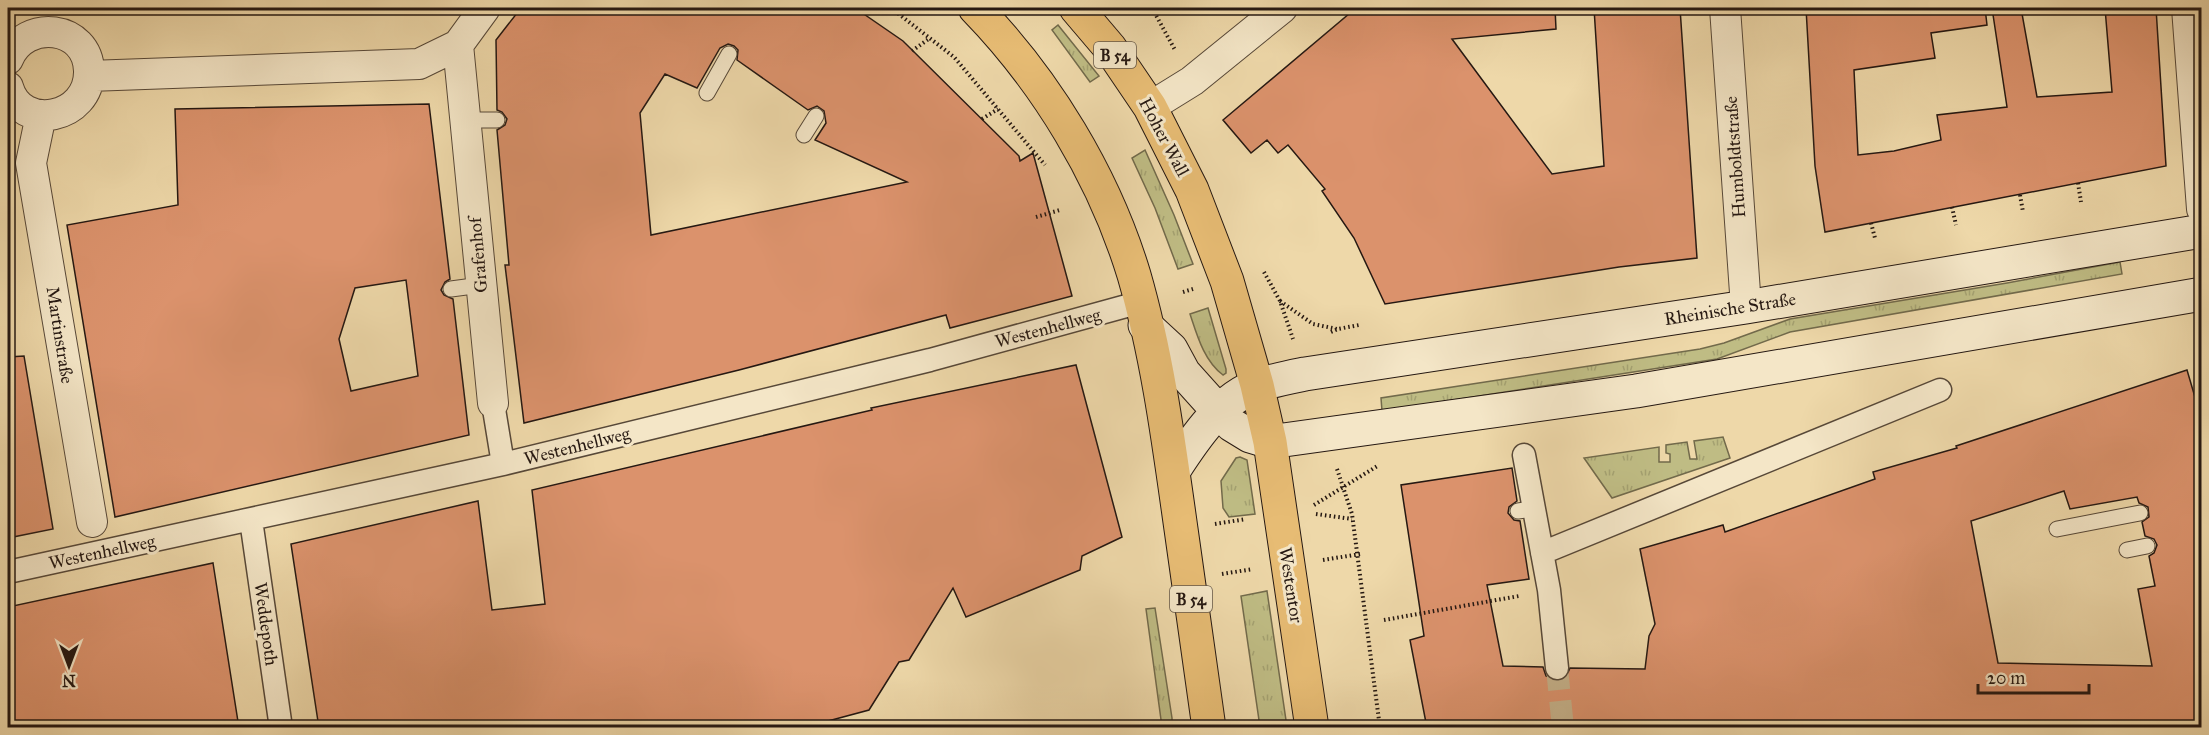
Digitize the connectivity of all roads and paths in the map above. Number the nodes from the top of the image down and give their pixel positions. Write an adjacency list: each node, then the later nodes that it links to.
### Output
1 (485, 8): 11 (street)
2 (891, 8): 10 (path)
3 (975, 8): 47 (main road, B 54)
4 (1076, 8): 19 (main road, Hoher Wall / B 54)
5 (1152, 8): 14 (path)
6 (1282, 8): 19 (street)
7 (1725, 8): 46 (street, Humboldtstraße)
8 (2187, 8): 32 (street)
9 (43, 19): 15 (street); 16 (street)
10 (930, 38): 12 (path); 20 (path)
11 (458, 45): 16 (street); 24 (street, Grafenhof)
12 (912, 51)
13 (729, 54): 18 (lane)
14 (1178, 56)
15 (8, 59)
16 (89, 76): 21 (street)
17 (8, 87): 21 (street)
18 (707, 93)
19 (1150, 107): 41 (main road, Hoher Wall / B 54)
20 (998, 109): 23 (path); 27 (path)
21 (41, 115): 63 (street, Martinstraße)
22 (816, 116): 26 (lane)
23 (982, 119)
24 (465, 120): 25 (lane); 42 (street, Grafenhof)
25 (497, 120)
26 (804, 135)
27 (1047, 168)
28 (2078, 183): 30 (path)
29 (2020, 195): 34 (path)
30 (2081, 202)
31 (1953, 207): 37 (path)
32 (2202, 209)
33 (1060, 210): 35 (path)
34 (2024, 212)
35 (1036, 217)
36 (1871, 224): 39 (path)
37 (1956, 225)
38 (2202, 231): 46 (main road, Rheinische Straße)
39 (1875, 238)
40 (1263, 271): 45 (path)
41 (1227, 281): 50 (main road, Westentor / B 54)
42 (481, 285): 43 (lane); 52 (street, Grafenhof)
43 (452, 289)
44 (2202, 294): 54 (main road)
45 (1280, 300): 48 (path); 49 (path)
46 (1746, 307): 49 (main road, Rheinische Straße)
47 (1143, 314): 53 (main road); 57 (street, Westenhellweg); 58 (main road, B 54)
48 (1338, 329)
49 (1305, 374): 50 (main road, Rheinische Straße)
50 (1257, 385): 53 (main road); 55 (main road, Westentor / B 54)
51 (1940, 390): 67 (street)
52 (493, 403): 57 (street, Grafenhof)
53 (1219, 412): 55 (main road); 58 (main road)
54 (1326, 435): 55 (main road); 59 (path)
55 (1270, 442): 77 (main road, Westentor)
56 (1524, 455): 67 (street)
57 (503, 464): 62 (street, Westenhellweg)
58 (1174, 470): 76 (main road, B 54)
59 (1343, 488): 60 (path); 78 (path)
60 (1313, 506)
61 (2140, 513): 64 (lane)
62 (251, 520): 68 (street, Westenhellweg); 75 (street, Weddepoth)
63 (92, 522): 68 (street, Martinstraße)
64 (2057, 529)
65 (2147, 546): 66 (lane)
66 (2127, 550)
67 (1542, 553): 72 (street)
68 (97, 554): 70 (street, Westenhellweg)
69 (1264, 568): 71 (path)
70 (8, 572)
71 (1232, 573)
72 (1549, 590): 73 (path); 74 (street)
73 (1384, 621)
74 (1557, 668)
75 (281, 728)
76 (1209, 728)
77 (1312, 728)
78 (1380, 728)

